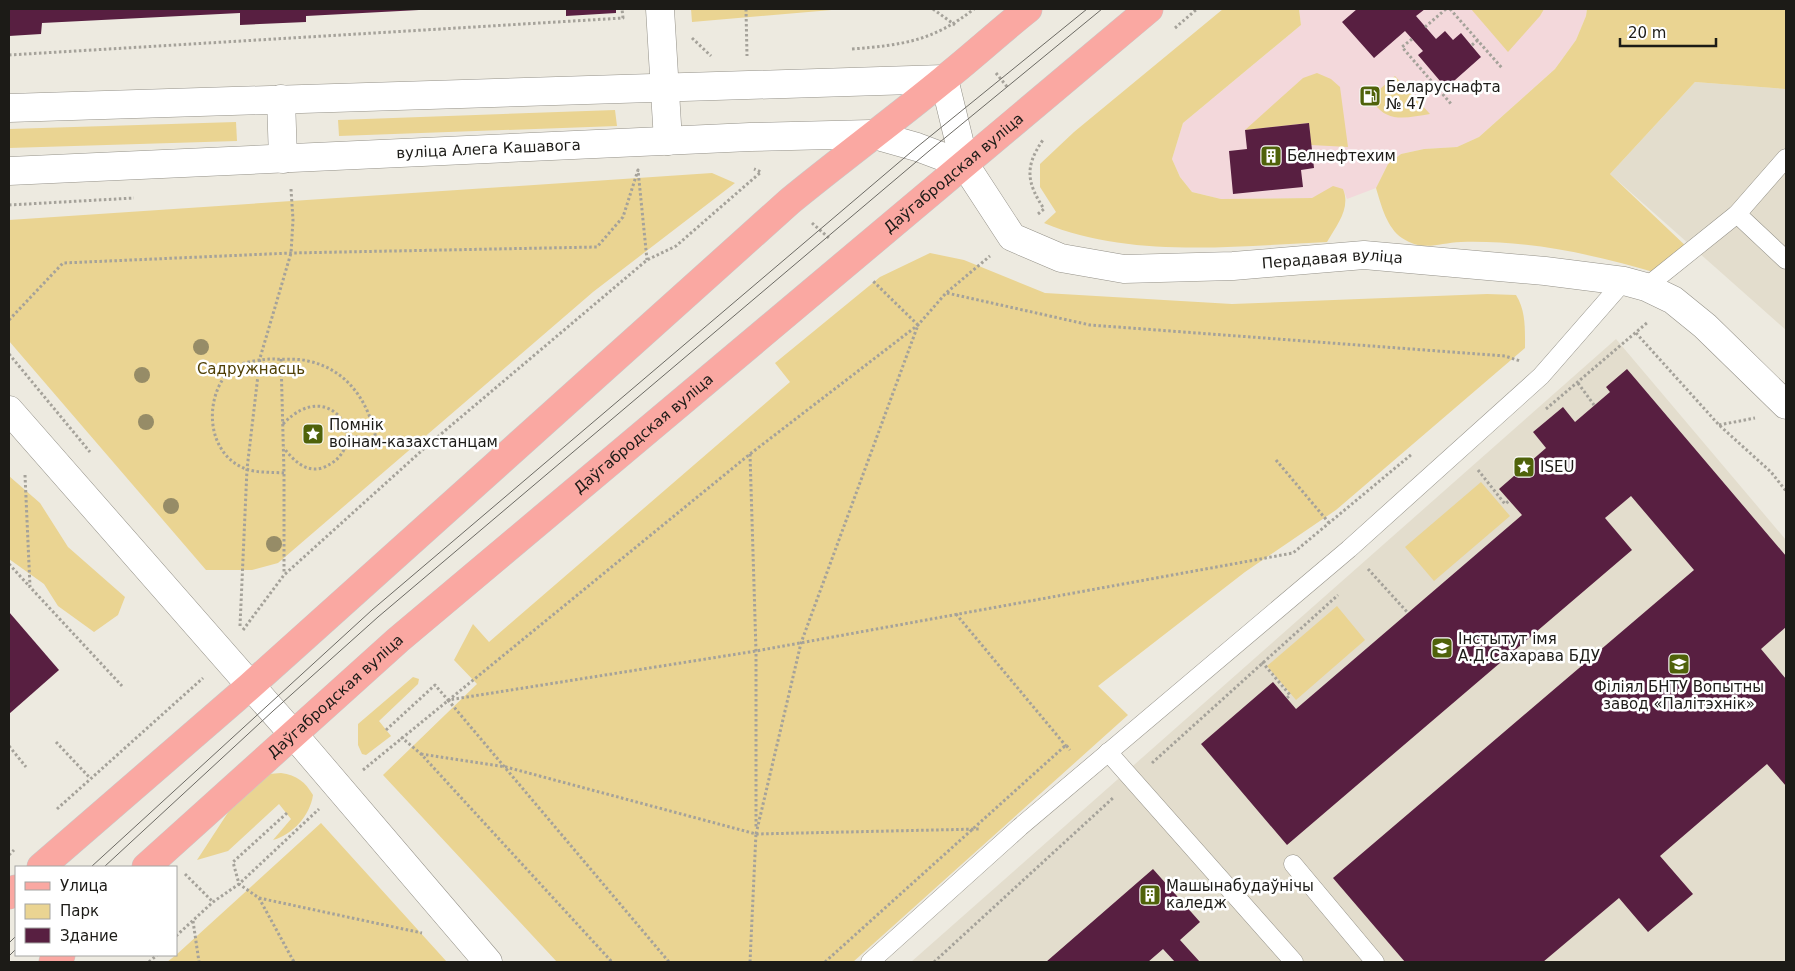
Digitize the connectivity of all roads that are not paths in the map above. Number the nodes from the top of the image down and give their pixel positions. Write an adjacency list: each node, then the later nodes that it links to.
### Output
1 (660, 9): 5 (main road)
2 (1028, 9): 4 (main road)
3 (1149, 9): 12 (main road, Даўгабродская вуліца)
4 (944, 79): 5 (main road); 8 (main road); 12 (main road, Перадавая вуліца)
5 (666, 89): 6 (main road); 9 (main road)
6 (281, 99): 7 (main road); 11 (main road)
7 (9, 108)
8 (871, 134): 9 (main road, вуліца Алега Кашавога); 12 (main road, вуліца Алега Кашавога); 19 (main road)
9 (668, 142): 11 (main road, вуліца Алега Кашавога)
10 (1786, 158): 14 (lane)
11 (283, 159): 13 (main road, вуліца Алега Кашавога)
12 (965, 165): 16 (main road, Перадавая вуліца); 20 (main road, Даўгабродская вуліца)
13 (9, 171)
14 (1737, 214): 15 (lane); 16 (lane)
15 (1786, 260)
16 (1635, 284): 17 (main road, Перадавая вуліца); 21 (lane)
17 (1786, 405)
18 (9, 410): 19 (main road)
19 (250, 686): 20 (main road); 23 (main road)
20 (294, 735): 24 (main road, Даўгабродская вуліца); 25 (main road)
21 (1108, 752): 26 (lane); 27 (lane)
22 (1293, 864): 28 (lane)
23 (42, 866)
24 (147, 866)
25 (488, 962)
26 (870, 962)
27 (1294, 962)
28 (1375, 962)

